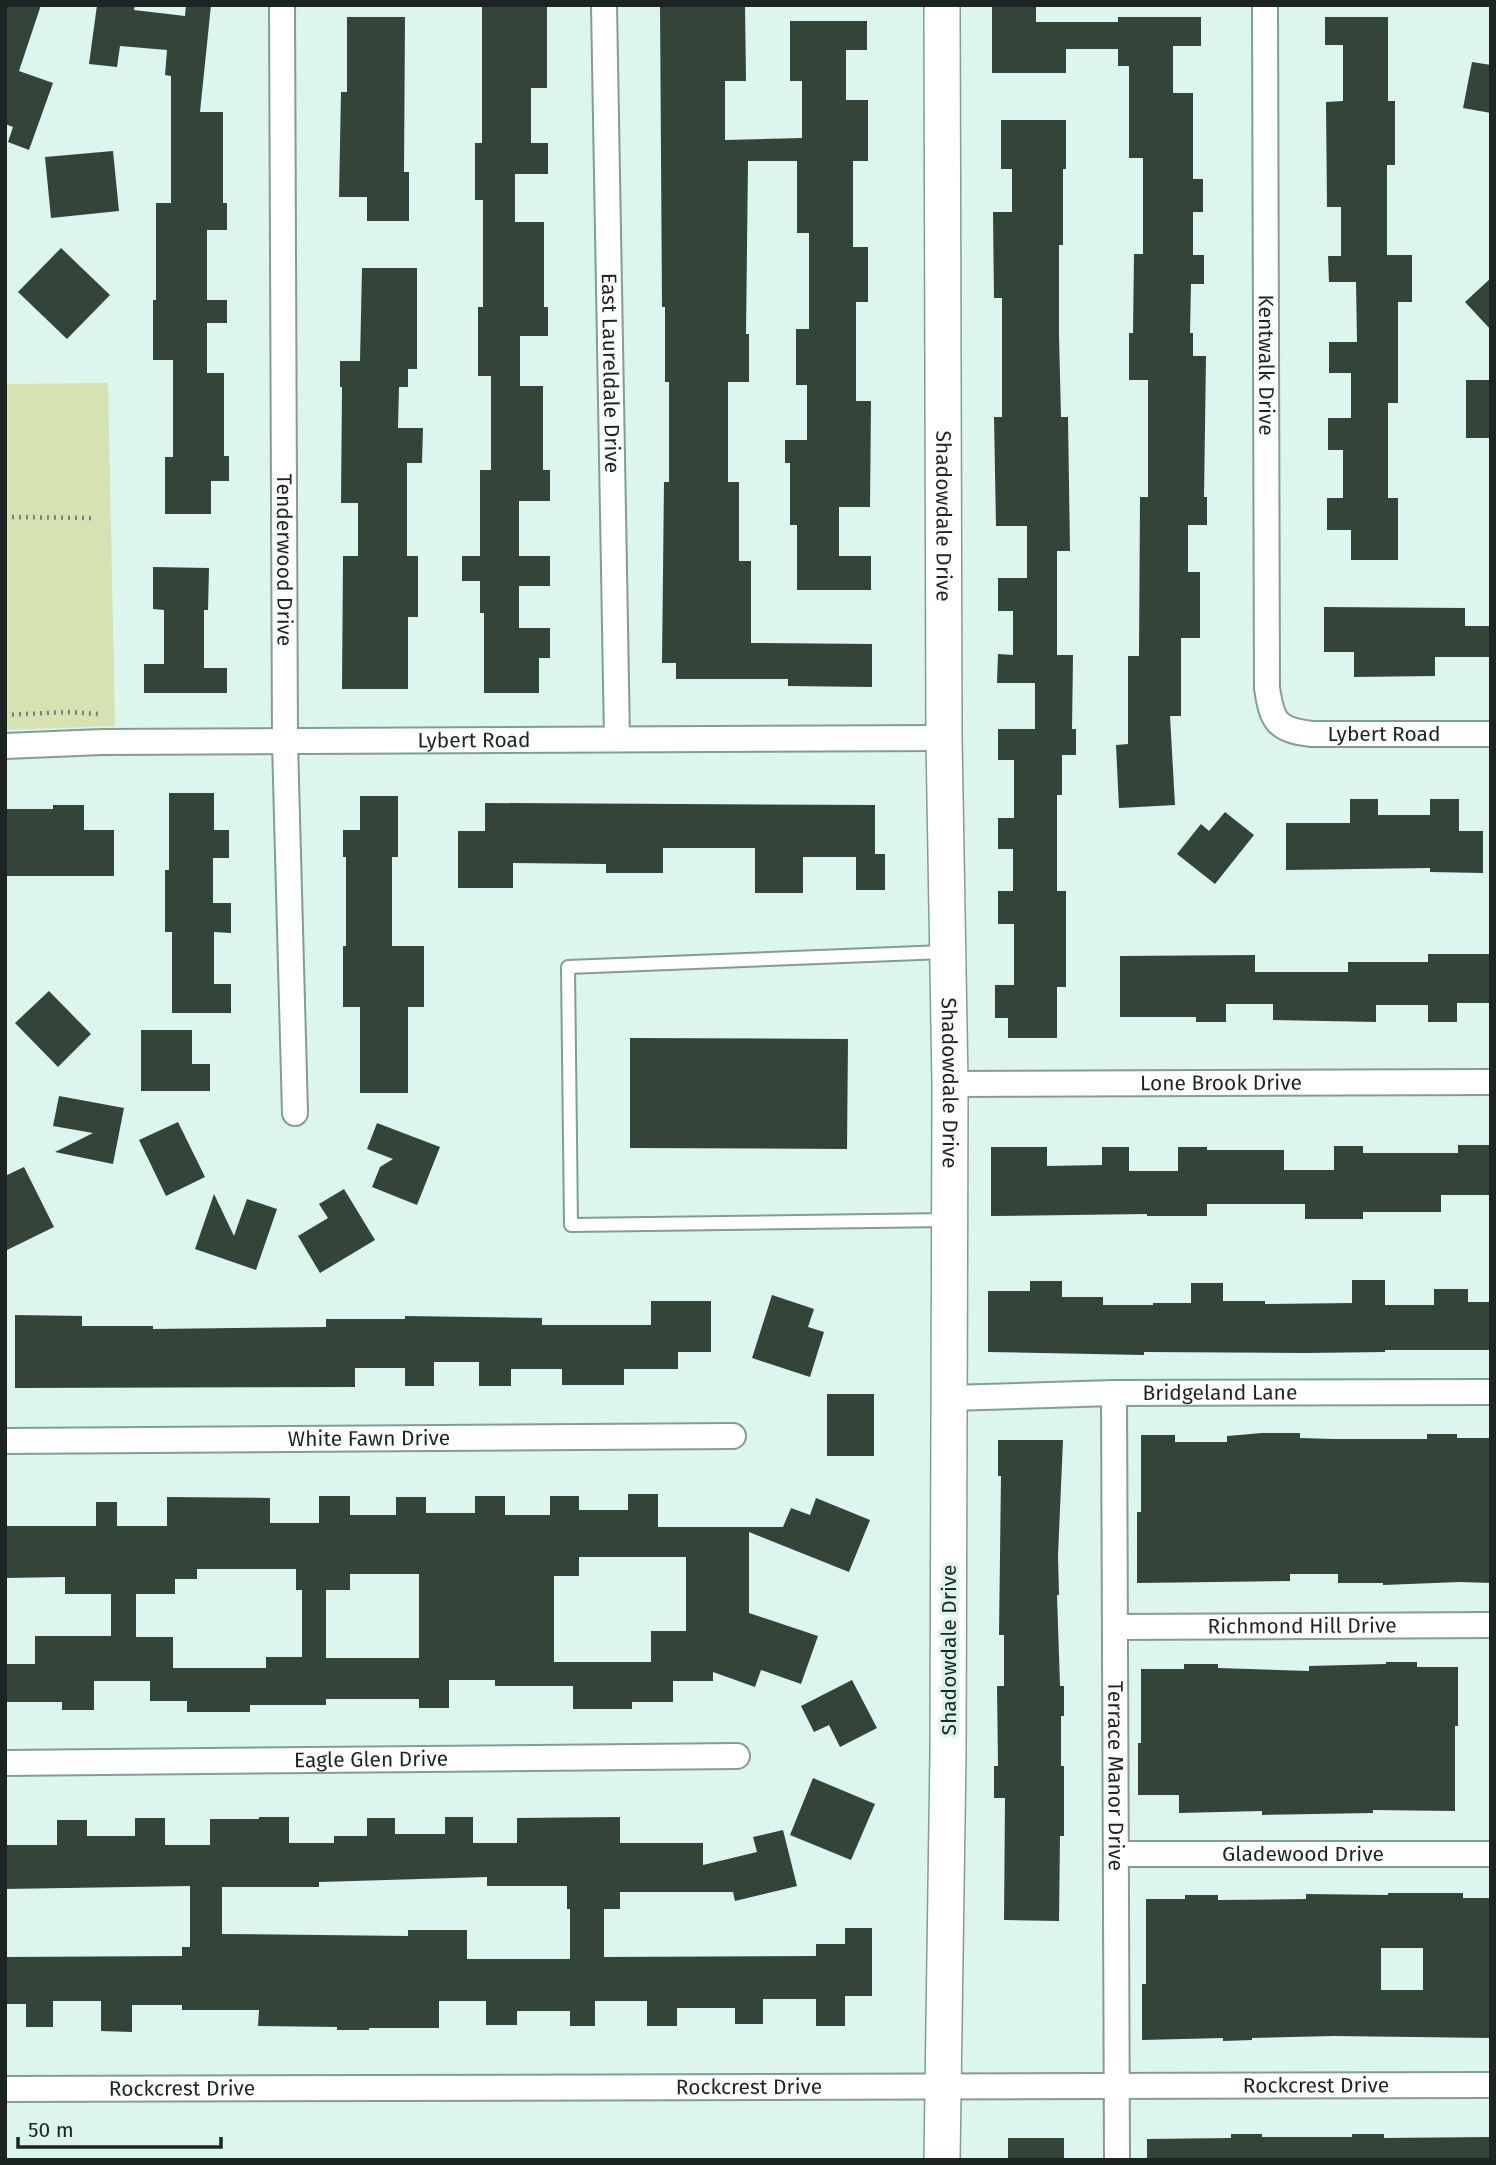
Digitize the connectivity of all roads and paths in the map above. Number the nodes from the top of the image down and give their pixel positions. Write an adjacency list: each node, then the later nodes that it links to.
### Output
1 (282, 5): 11 (street, Tenderwood Drive)
2 (604, 5): 10 (street, East Laureldale Drive)
3 (942, 5): 9 (street, Shadowdale Drive)
4 (1265, 5): 7 (street, Kentwalk Drive)
5 (5, 517): 6 (path)
6 (95, 518)
7 (1279, 724): 8 (street, Lybert Road)
8 (1491, 734)
9 (944, 738): 10 (street, Lybert Road); 13 (street, Shadowdale Drive)
10 (617, 739): 11 (street, Lybert Road)
11 (285, 743): 12 (street, Lybert Road); 16 (street, Tenderwood Drive)
12 (5, 746)
13 (948, 952): 15 (street, Shadowdale Drive); 17 (lane)
14 (1491, 1082): 15 (street, Lone Brook Drive)
15 (950, 1084): 17 (street, Shadowdale Drive)
16 (295, 1113)
17 (950, 1220): 20 (street, Shadowdale Drive)
18 (1491, 1392): 19 (street, Bridgeland Lane)
19 (1114, 1393): 20 (street, Bridgeland Lane); 24 (street, Terrace Manor Drive)
20 (949, 1398): 30 (street, Shadowdale Drive)
21 (733, 1436): 22 (street, White Fawn Drive)
22 (5, 1441)
23 (1491, 1625): 24 (street, Richmond Hill Drive)
24 (1115, 1628): 27 (street, Terrace Manor Drive)
25 (737, 1756): 26 (street, Eagle Glen Drive)
26 (5, 1763)
27 (1116, 1854): 28 (street, Gladewood Drive); 31 (street, Terrace Manor Drive)
28 (1491, 1854)
29 (1491, 2085): 31 (street, Rockcrest Drive)
30 (942, 2086): 31 (street, Rockcrest Drive); 32 (street, Rockcrest Drive); 33 (street, Shadowdale Drive)
31 (1116, 2087): 34 (street, Terrace Manor Drive)
32 (5, 2089)
33 (942, 2160)
34 (1117, 2160)

